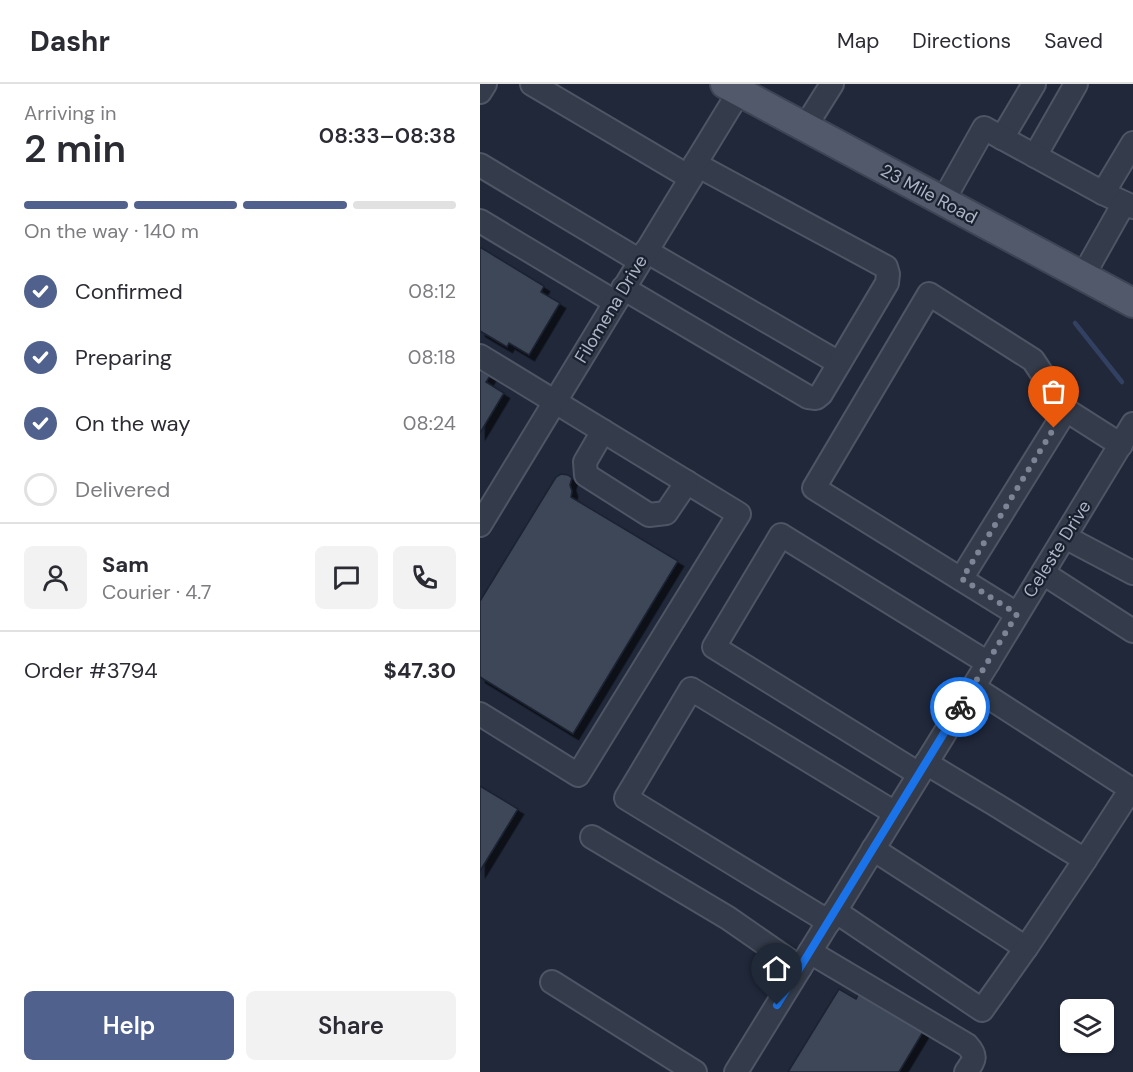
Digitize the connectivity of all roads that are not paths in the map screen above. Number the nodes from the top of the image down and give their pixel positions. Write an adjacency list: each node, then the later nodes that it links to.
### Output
1 (485, 84): 7 (street)
2 (532, 84): 13 (street)
3 (832, 84): 8 (street)
4 (1034, 84): 9 (street)
5 (1076, 84): 11 (street)
6 (732, 88): 8 (main road, 23 Mile Road); 13 (street, Filomena Drive)
7 (480, 92)
8 (805, 127): 15 (main road, 23 Mile Road)
9 (1002, 138): 11 (street); 15 (street)
10 (1133, 143): 14 (street)
11 (1035, 156): 14 (street)
12 (480, 165): 18 (street)
13 (693, 171): 18 (street, Filomena Drive); 23 (street)
14 (1103, 193): 16 (street)
15 (943, 201): 19 (main road, 23 Mile Road)
16 (1129, 205): 19 (street)
17 (480, 221): 20 (street)
18 (643, 256): 20 (street, Filomena Drive); 23 (street)
19 (1083, 276): 21 (main road, 23 Mile Road)
20 (619, 295): 23 (street); 24 (street, Filomena Drive)
21 (1133, 303)
22 (480, 356): 24 (street)
23 (839, 363)
24 (555, 402): 26 (street); 29 (street, Filomena Drive)
25 (1066, 410): 27 (street); 33 (street); 33 (street)
26 (603, 431): 28 (street); 28 (street)
27 (1128, 438): 30 (street, Celeste Drive)
28 (687, 482): 38 (street)
29 (482, 516)
30 (1065, 537): 31 (street, Celeste Drive); 32 (street)
31 (1042, 573): 34 (street, Celeste Drive); 35 (street)
32 (1133, 573)
33 (962, 579): 34 (street)
34 (1017, 614): 36 (street, Celeste Drive)
35 (1133, 631)
36 (988, 663): 37 (street, Celeste Drive); 39 (street)
37 (973, 687): 39 (street, Celeste Drive); 40 (street)
38 (480, 714)
39 (922, 769): 41 (street, Celeste Drive); 44 (street)
40 (1132, 787): 44 (street)
41 (895, 813): 43 (street, Celeste Drive); 45 (street)
42 (592, 837): 47 (street)
43 (873, 849): 45 (street, Celeste Drive); 46 (street)
44 (1085, 860): 46 (street)
45 (832, 916): 46 (street); 47 (street, Celeste Drive)
46 (1026, 948)
47 (805, 960): 49 (street, Celeste Drive); 51 (street)
48 (552, 982): 50 (street)
49 (747, 1068)
50 (695, 1072)
51 (966, 1072)

